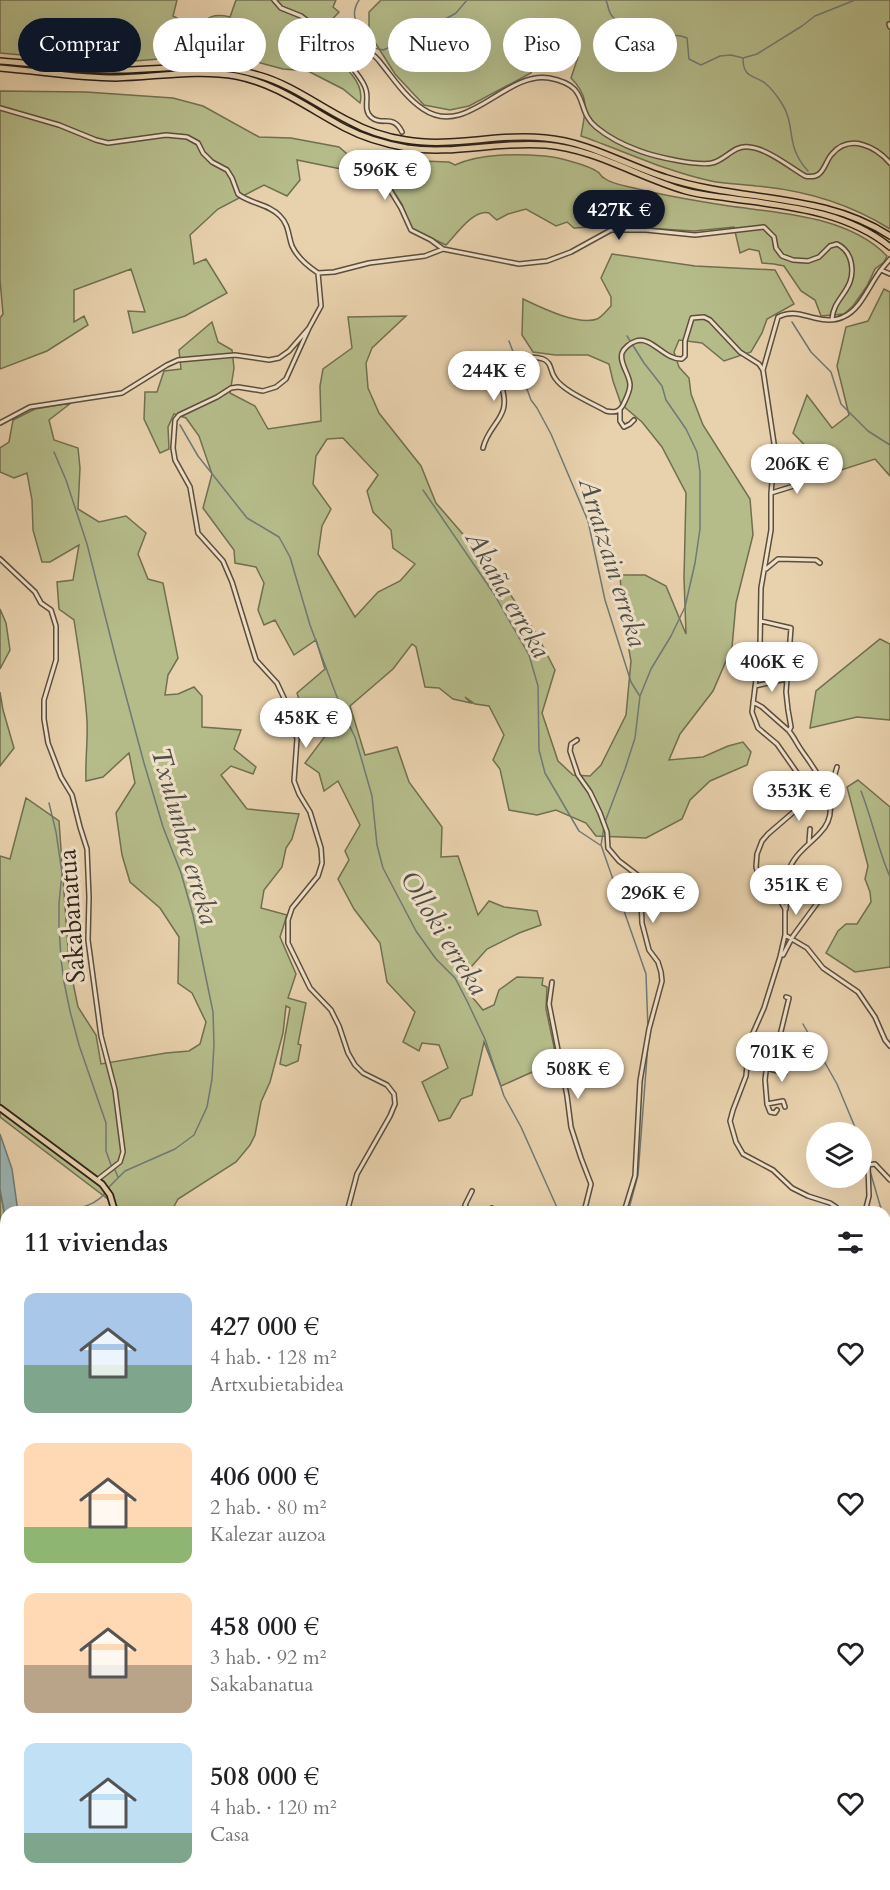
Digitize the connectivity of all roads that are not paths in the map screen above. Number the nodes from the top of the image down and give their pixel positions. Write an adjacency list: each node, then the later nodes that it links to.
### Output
1 (274, 0): 2 (street)
2 (304, 18)
3 (376, 58): 10 (street)
4 (0, 61): 11 (highway)
5 (0, 68): 12 (highway)
6 (354, 72): 8 (street)
7 (0, 108): 16 (street)
8 (402, 132)
9 (406, 153): 13 (street)
10 (890, 163)
11 (888, 236)
12 (890, 247)
13 (443, 249): 16 (street); 18 (street)
14 (890, 259): 15 (street)
15 (881, 270): 17 (street); 18 (street)
16 (318, 273): 19 (street)
17 (890, 274)
18 (832, 319): 20 (street)
19 (309, 328): 23 (street); 59 (street)
20 (764, 370): 21 (street); 26 (street)
21 (620, 410): 22 (street); 24 (street)
22 (634, 420)
23 (0, 423)
24 (483, 448)
25 (800, 474): 26 (street)
26 (771, 493): 29 (street)
27 (0, 559): 55 (street, Sakabanatua)
28 (820, 563): 29 (street)
29 (764, 570): 30 (street)
30 (761, 621): 31 (street); 32 (street)
31 (786, 679): 32 (street); 34 (street)
32 (755, 686): 33 (street)
33 (753, 702): 34 (street); 41 (street)
34 (789, 731): 37 (street)
35 (577, 740): 62 (street)
36 (837, 767): 37 (street)
37 (829, 794): 39 (street)
38 (810, 829): 39 (street)
39 (809, 843): 41 (street)
40 (818, 902): 43 (street)
41 (786, 915): 42 (street)
42 (785, 935): 43 (street); 44 (street)
43 (792, 939): 44 (street); 47 (street)
44 (780, 957): 48 (street)
45 (552, 982): 61 (street)
46 (786, 997): 49 (street)
47 (890, 1046)
48 (747, 1062): 49 (street); 63 (street)
49 (766, 1065): 50 (street); 51 (street)
50 (787, 1068)
51 (766, 1104): 52 (street); 54 (street)
52 (785, 1107)
53 (0, 1108): 55 (highway)
54 (777, 1110)
55 (97, 1179): 58 (highway)
56 (890, 1180): 64 (street)
57 (472, 1191): 60 (street)
58 (113, 1206)
59 (349, 1206)
60 (466, 1206)
61 (586, 1206)
62 (626, 1206)
63 (834, 1206)
64 (866, 1206)

